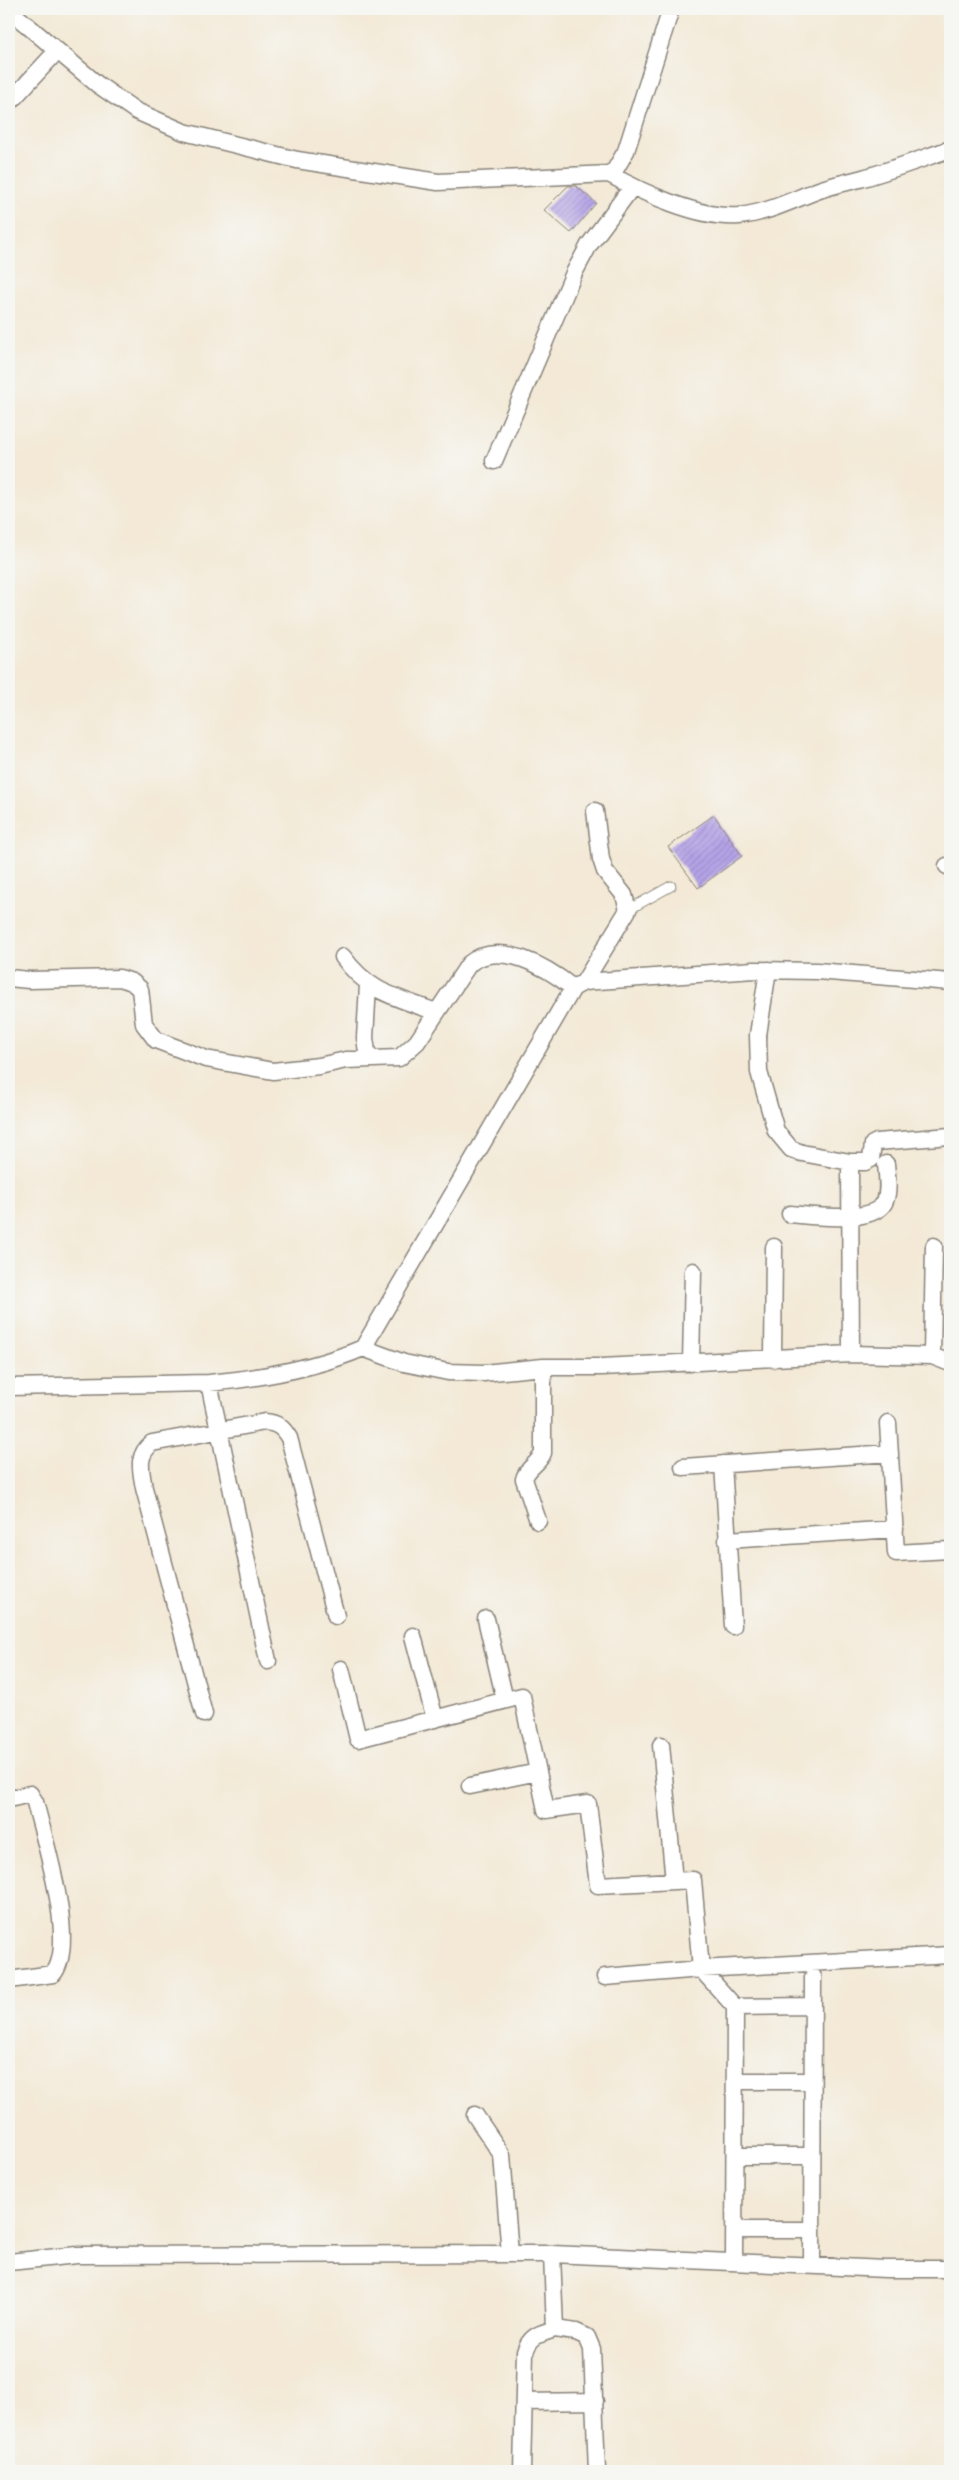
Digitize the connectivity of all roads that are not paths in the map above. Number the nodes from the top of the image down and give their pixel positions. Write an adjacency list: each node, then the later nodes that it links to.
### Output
1 (671, 9): 6 (street)
2 (9, 10): 3 (street)
3 (57, 50): 4 (street); 6 (street)
4 (9, 103)
5 (950, 149): 7 (street)
6 (609, 174): 7 (street)
7 (632, 187): 8 (street)
8 (494, 461)
9 (596, 811): 11 (street)
10 (671, 886): 11 (lane)
11 (628, 910): 16 (street)
12 (343, 957): 17 (street)
13 (768, 970): 15 (street); 16 (street); 21 (street)
14 (9, 978): 19 (street)
15 (950, 982)
16 (579, 984): 18 (street); 28 (street)
17 (368, 985): 18 (street); 19 (street)
18 (436, 1012): 19 (street)
19 (368, 1059)
20 (950, 1136): 21 (street)
21 (850, 1162): 24 (street)
22 (886, 1164): 24 (street)
23 (790, 1214): 24 (street)
24 (850, 1216): 29 (street)
25 (774, 1246): 31 (street)
26 (934, 1246): 30 (street)
27 (693, 1271): 32 (street)
28 (363, 1348): 34 (street); 35 (street)
29 (850, 1354): 30 (street); 31 (street)
30 (932, 1356): 33 (street)
31 (772, 1359): 32 (street)
32 (691, 1363): 34 (street)
33 (950, 1363)
34 (543, 1367): 42 (street)
35 (209, 1383): 36 (street); 38 (street)
36 (9, 1387)
37 (888, 1423): 39 (street)
38 (219, 1430): 46 (street); 50 (street); 53 (street)
39 (890, 1453): 40 (street); 43 (street)
40 (723, 1464): 41 (street); 44 (street)
41 (683, 1467)
42 (538, 1521)
43 (895, 1529): 44 (street); 45 (street)
44 (727, 1540): 48 (street)
45 (950, 1550)
46 (336, 1616)
47 (486, 1619): 52 (street)
48 (733, 1626)
49 (413, 1636): 54 (street)
50 (268, 1662)
51 (341, 1669): 54 (street)
52 (504, 1700): 54 (street); 56 (street)
53 (204, 1714)
54 (435, 1719)
55 (661, 1745): 59 (street)
56 (538, 1772): 57 (street); 59 (street)
57 (470, 1786)
58 (9, 1799): 64 (street)
59 (674, 1881): 61 (street)
60 (950, 1955): 61 (street)
61 (701, 1969): 62 (street); 66 (street)
62 (605, 1977)
63 (813, 1977): 78 (street)
64 (9, 1980)
65 (807, 2006): 66 (street)
66 (735, 2007): 67 (street)
67 (735, 2081): 68 (street); 70 (street)
68 (807, 2081)
69 (475, 2116): 74 (street)
70 (735, 2156): 71 (street); 72 (street)
71 (807, 2156)
72 (734, 2230): 73 (street); 77 (street)
73 (806, 2230)
74 (510, 2254): 75 (street); 76 (street)
75 (552, 2254): 77 (street); 80 (street)
76 (9, 2262)
77 (734, 2262): 78 (street)
78 (812, 2266): 79 (street)
79 (950, 2269)
80 (555, 2329): 81 (street); 82 (street)
81 (596, 2401): 82 (street); 84 (street)
82 (524, 2402): 83 (street)
83 (522, 2471)
84 (597, 2471)

